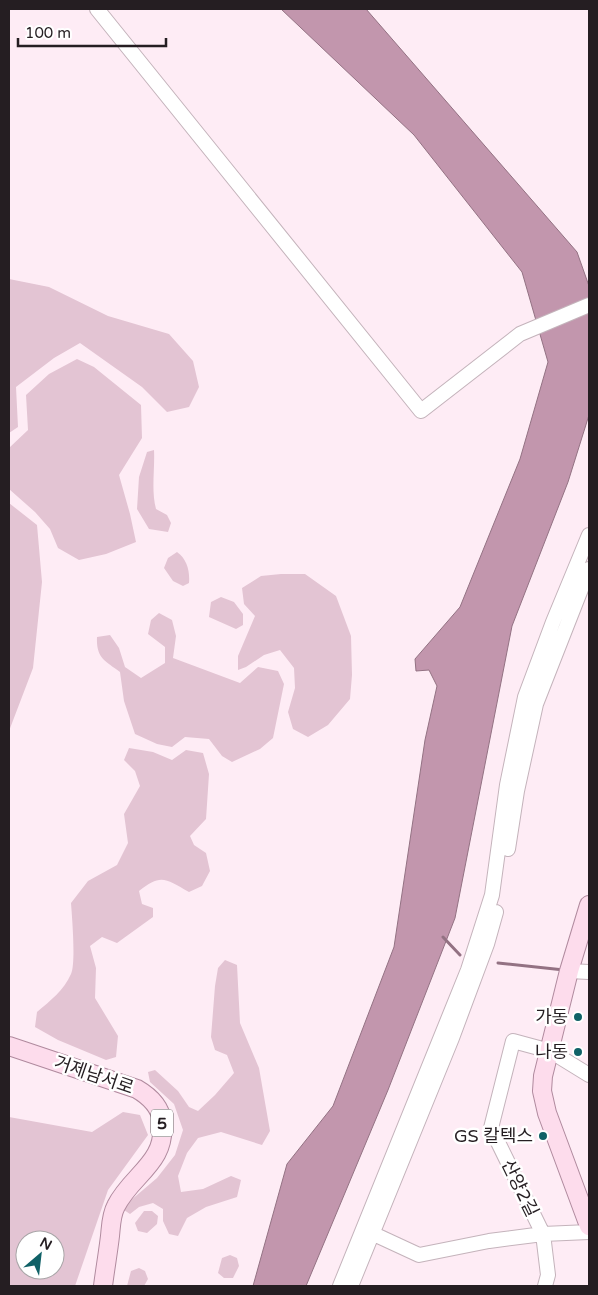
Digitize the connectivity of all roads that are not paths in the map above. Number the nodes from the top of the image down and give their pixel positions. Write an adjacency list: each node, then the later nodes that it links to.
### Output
1 (97, 9): 2 (street)
2 (589, 305)
3 (589, 535): 12 (street)
4 (589, 569): 12 (street)
5 (589, 905): 6 (main road)
6 (569, 971): 7 (street); 9 (main road)
7 (589, 972)
8 (9, 1046): 15 (main road, 거제남서로 / 5)
9 (550, 1051): 10 (street); 11 (main road); 14 (street, 산양2길)
10 (589, 1075)
11 (589, 1226)
12 (367, 1232): 14 (street); 16 (street); 17 (street)
13 (589, 1232): 14 (street)
14 (543, 1234): 18 (street, 산양2길)
15 (103, 1286)
16 (340, 1286)
17 (351, 1286)
18 (545, 1286)

